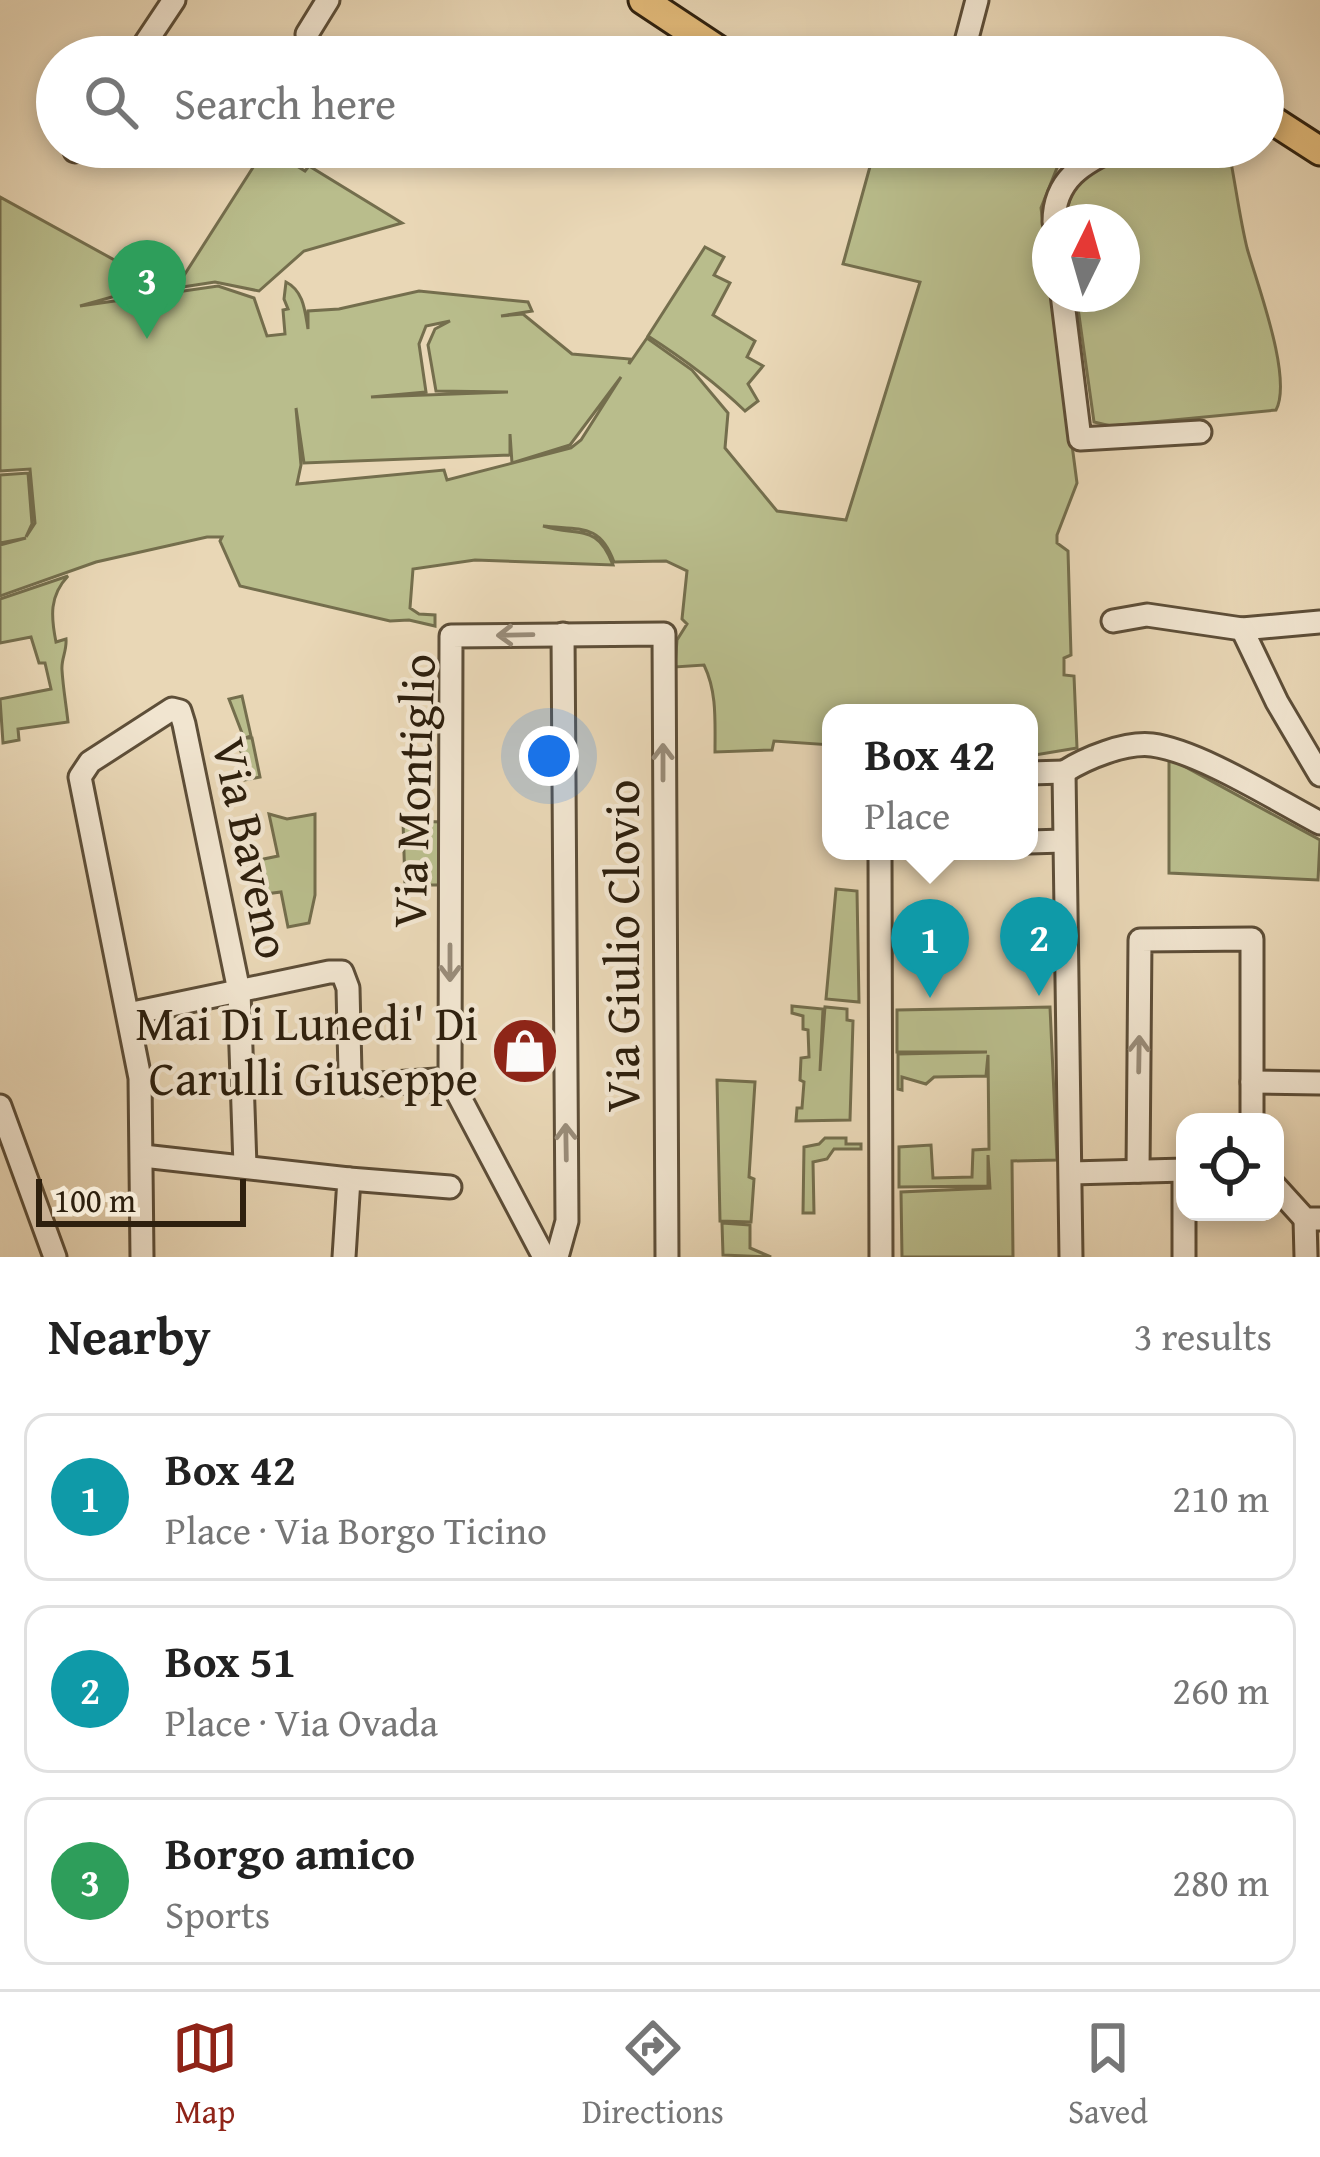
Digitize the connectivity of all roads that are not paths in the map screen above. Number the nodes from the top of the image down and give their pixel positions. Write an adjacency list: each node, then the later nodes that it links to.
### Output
1 (174, 0): 6 (street)
2 (328, 0): 5 (street)
3 (643, 0): 7 (main road)
4 (977, 0): 8 (street)
5 (307, 34)
6 (150, 36)
7 (697, 36)
8 (968, 36)
9 (1284, 128): 10 (main road)
10 (1320, 152)
11 (1081, 168): 12 (street)
12 (1055, 204)
13 (1065, 312): 14 (street)
14 (1200, 432)
15 (1113, 621): 17 (street)
16 (1320, 622): 17 (street)
17 (1242, 629): 22 (street)
18 (563, 634): 19 (street, Via Montiglio); 29 (street, Via Montiglio, one-way to 29); 49 (street, one-way to 18)
19 (664, 634): 50 (street, Via Giulio Clovio, one-way to 19)
20 (1064, 772): 21 (street); 23 (street); 24 (street)
21 (1038, 773)
22 (1320, 775)
23 (1320, 824)
24 (1064, 841): 25 (street); 39 (street)
25 (1038, 842)
26 (880, 860): 51 (street)
27 (238, 991): 28 (street); 28 (street, Via Baveno); 29 (street, Via Baveno); 36 (street)
28 (128, 1014): 35 (street)
29 (450, 1079): 48 (street)
30 (1252, 1082): 31 (street); 33 (street); 38 (street, one-way to 30)
31 (1320, 1084)
32 (0, 1106): 34 (street)
33 (1252, 1113)
34 (6, 1140): 45 (street)
35 (143, 1156): 36 (street); 46 (street)
36 (245, 1166): 40 (street)
37 (1176, 1170): 38 (street)
38 (1138, 1171): 39 (street)
39 (1071, 1173): 52 (street)
40 (349, 1179): 41 (street); 47 (street)
41 (450, 1187)
42 (1284, 1194): 43 (street)
43 (1312, 1220): 54 (street)
44 (1184, 1221): 53 (street)
45 (55, 1257)
46 (142, 1257)
47 (344, 1257)
48 (544, 1257)
49 (556, 1257)
50 (667, 1257)
51 (881, 1257)
52 (1071, 1257)
53 (1184, 1257)
54 (1306, 1257)

